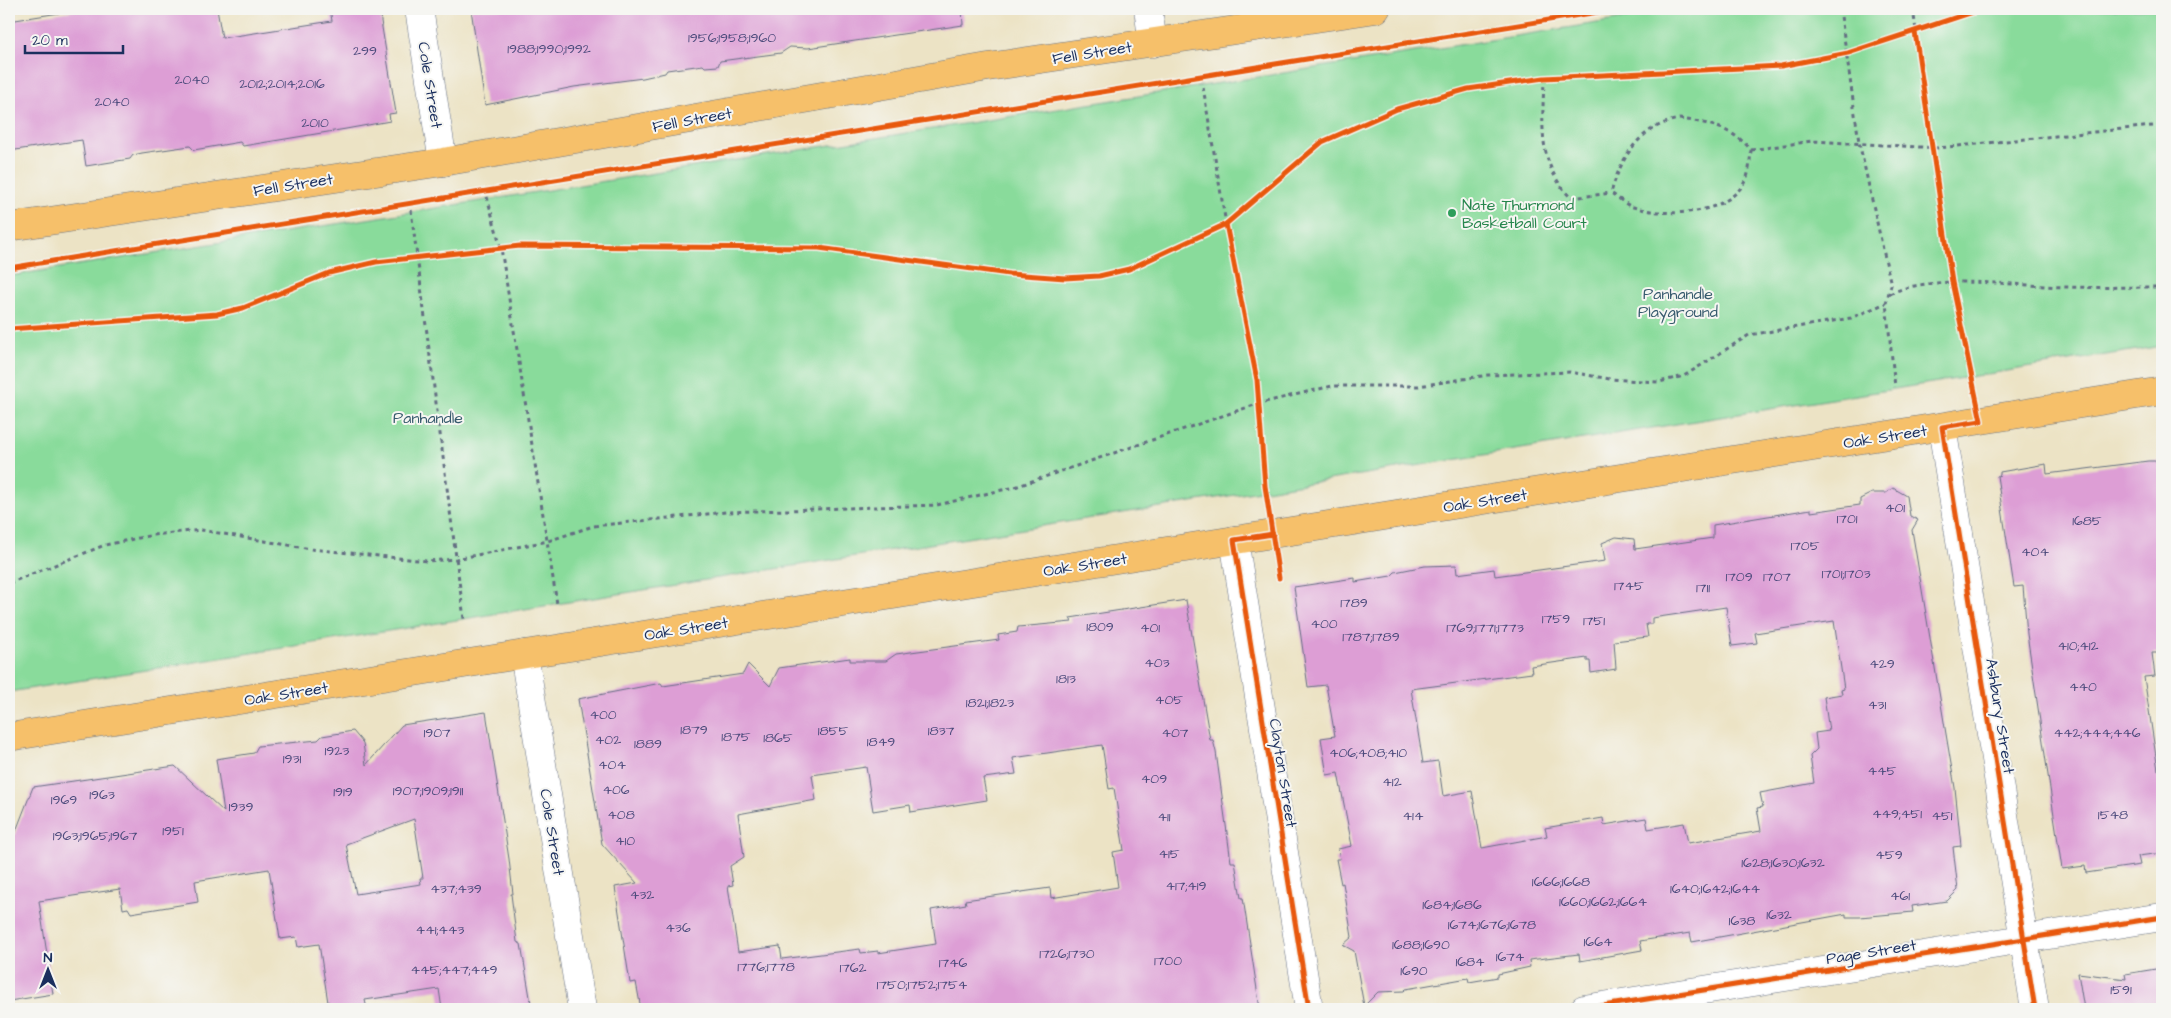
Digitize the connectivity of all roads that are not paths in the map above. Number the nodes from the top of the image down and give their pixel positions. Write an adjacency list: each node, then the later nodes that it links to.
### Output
1 (419, 9): 5 (street, Cole Street)
2 (1148, 9): 4 (street)
3 (1376, 9): 4 (main road, Fell Street)
4 (1153, 42): 5 (main road, Fell Street)
5 (443, 162): 6 (main road, Fell Street)
6 (9, 227)
7 (2162, 391): 8 (main road, Oak Street)
8 (1942, 426): 9 (main road, Oak Street); 13 (street, Ashbury Street)
9 (1234, 540): 10 (main road, Oak Street); 15 (street, Clayton Street)
10 (524, 654): 11 (main road, Oak Street); 14 (street, Cole Street)
11 (9, 737)
12 (2162, 916): 13 (street, Page Street)
13 (2024, 939): 16 (street, Page Street); 17 (street, Ashbury Street)
14 (582, 1009)
15 (1309, 1009)
16 (1584, 1009)
17 (2035, 1009)

